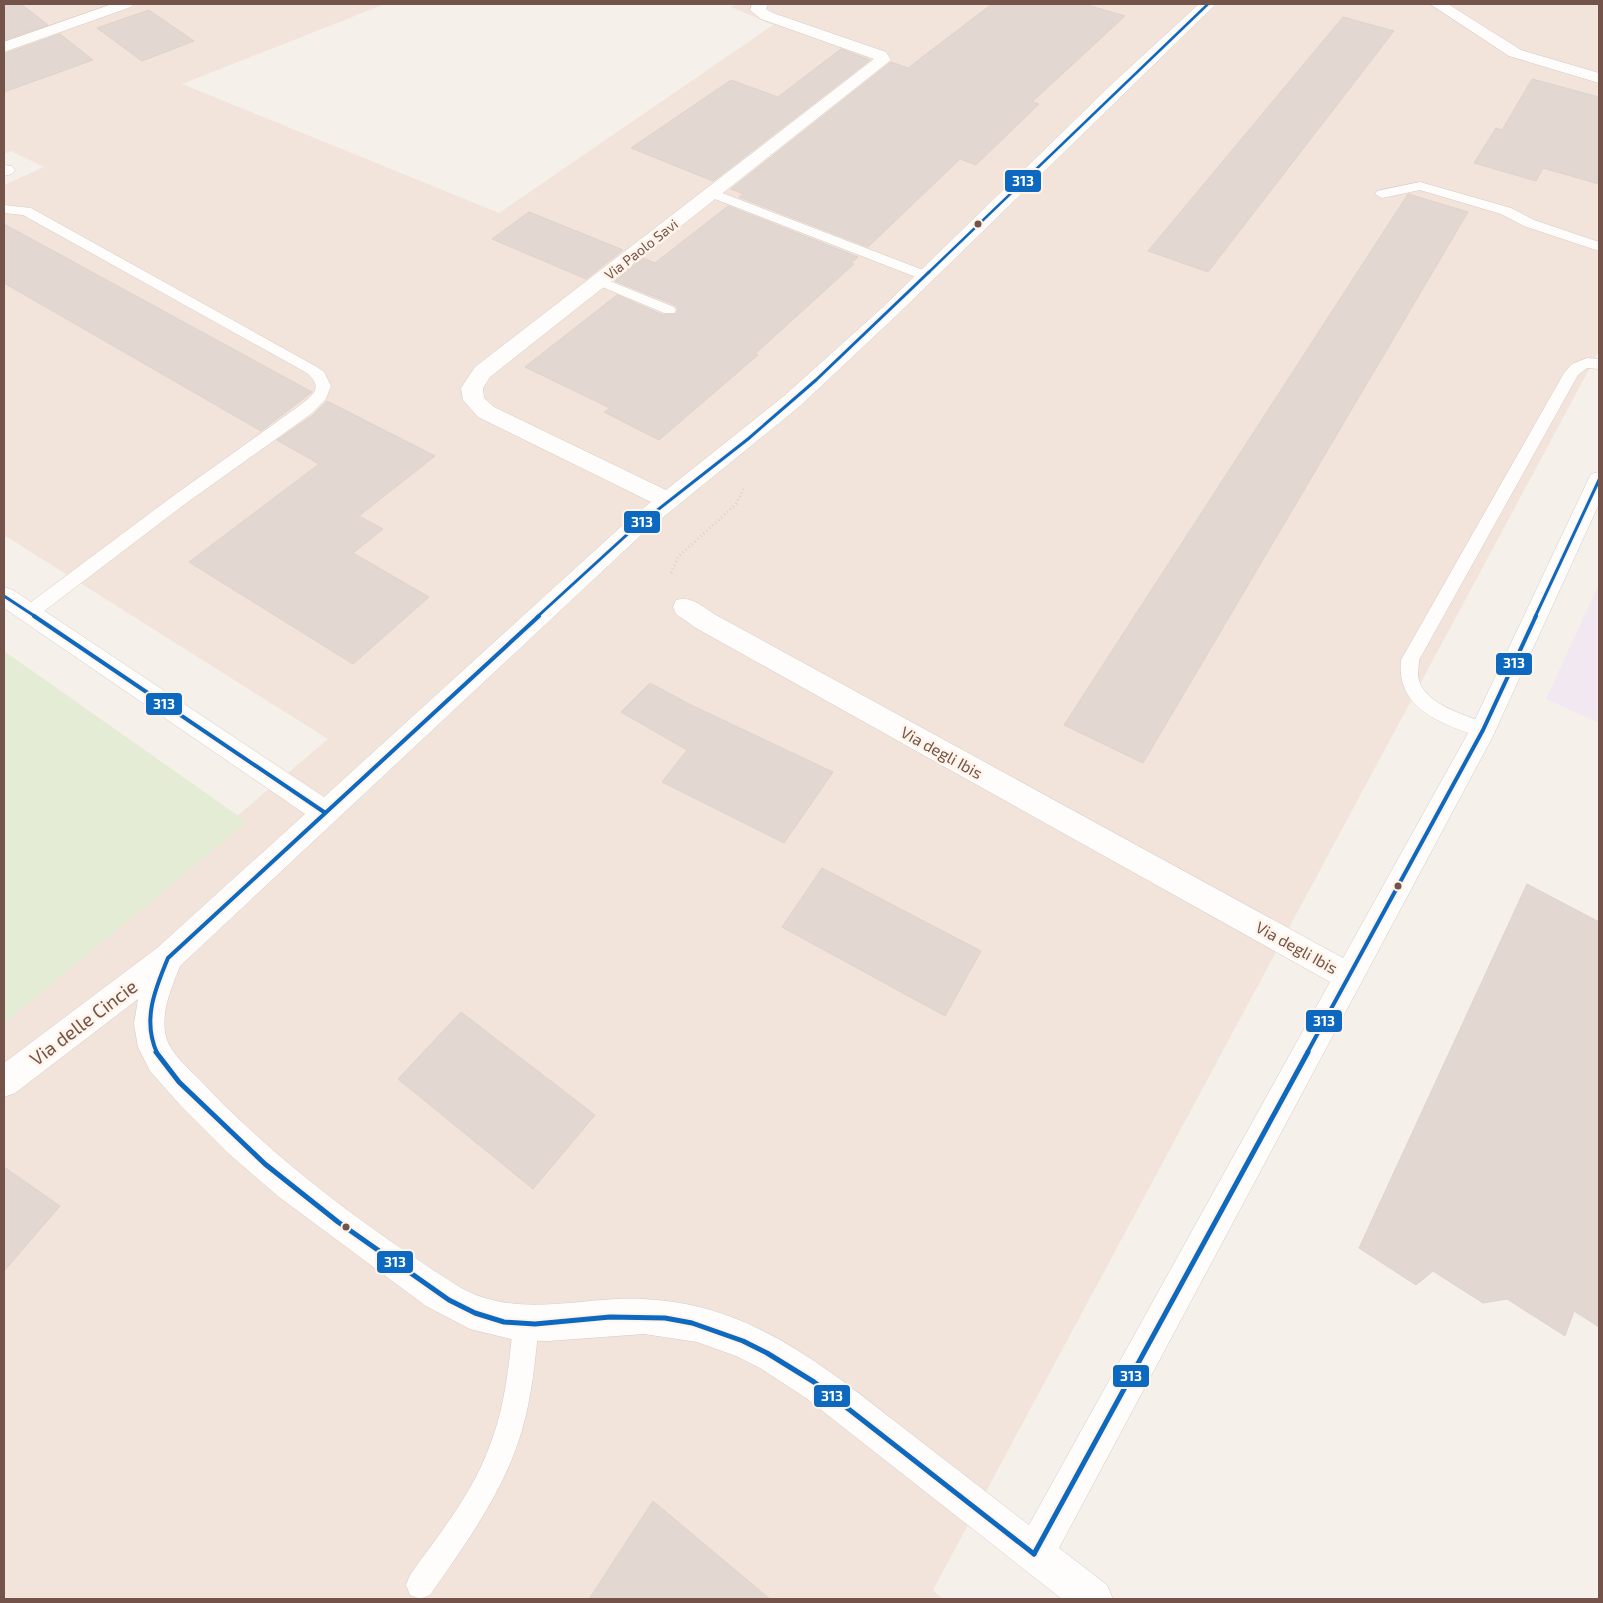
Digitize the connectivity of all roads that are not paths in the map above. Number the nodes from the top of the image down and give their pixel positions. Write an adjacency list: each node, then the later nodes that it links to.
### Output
1 (126, 4): 5 (street)
2 (760, 4): 7 (street, Via Paolo Savi)
3 (1208, 4): 11 (street)
4 (1438, 4): 6 (street)
5 (4, 47)
6 (1599, 78)
7 (712, 193): 11 (lane); 12 (street, Via Paolo Savi)
8 (1382, 194): 10 (lane)
9 (4, 209): 19 (lane)
10 (1599, 247)
11 (926, 276): 16 (street)
12 (600, 281): 13 (lane); 16 (street, Via Paolo Savi)
13 (669, 310)
14 (1599, 364): 20 (lane)
15 (1599, 480): 20 (street)
16 (667, 500): 21 (street)
17 (4, 596): 19 (street)
18 (685, 607): 23 (street, Via degli Ibis)
19 (29, 613): 21 (street)
20 (1483, 730): 23 (street)
21 (324, 812): 22 (street)
22 (168, 958): 24 (street, Via delle Cincie); 25 (street, Via delle Cincie)
23 (1350, 977): 26 (street)
24 (4, 1082)
25 (526, 1325): 26 (street, Via delle Cincie); 27 (lane)
26 (1034, 1554): 28 (street, Via delle Cincie)
27 (420, 1585)
28 (1093, 1599)

